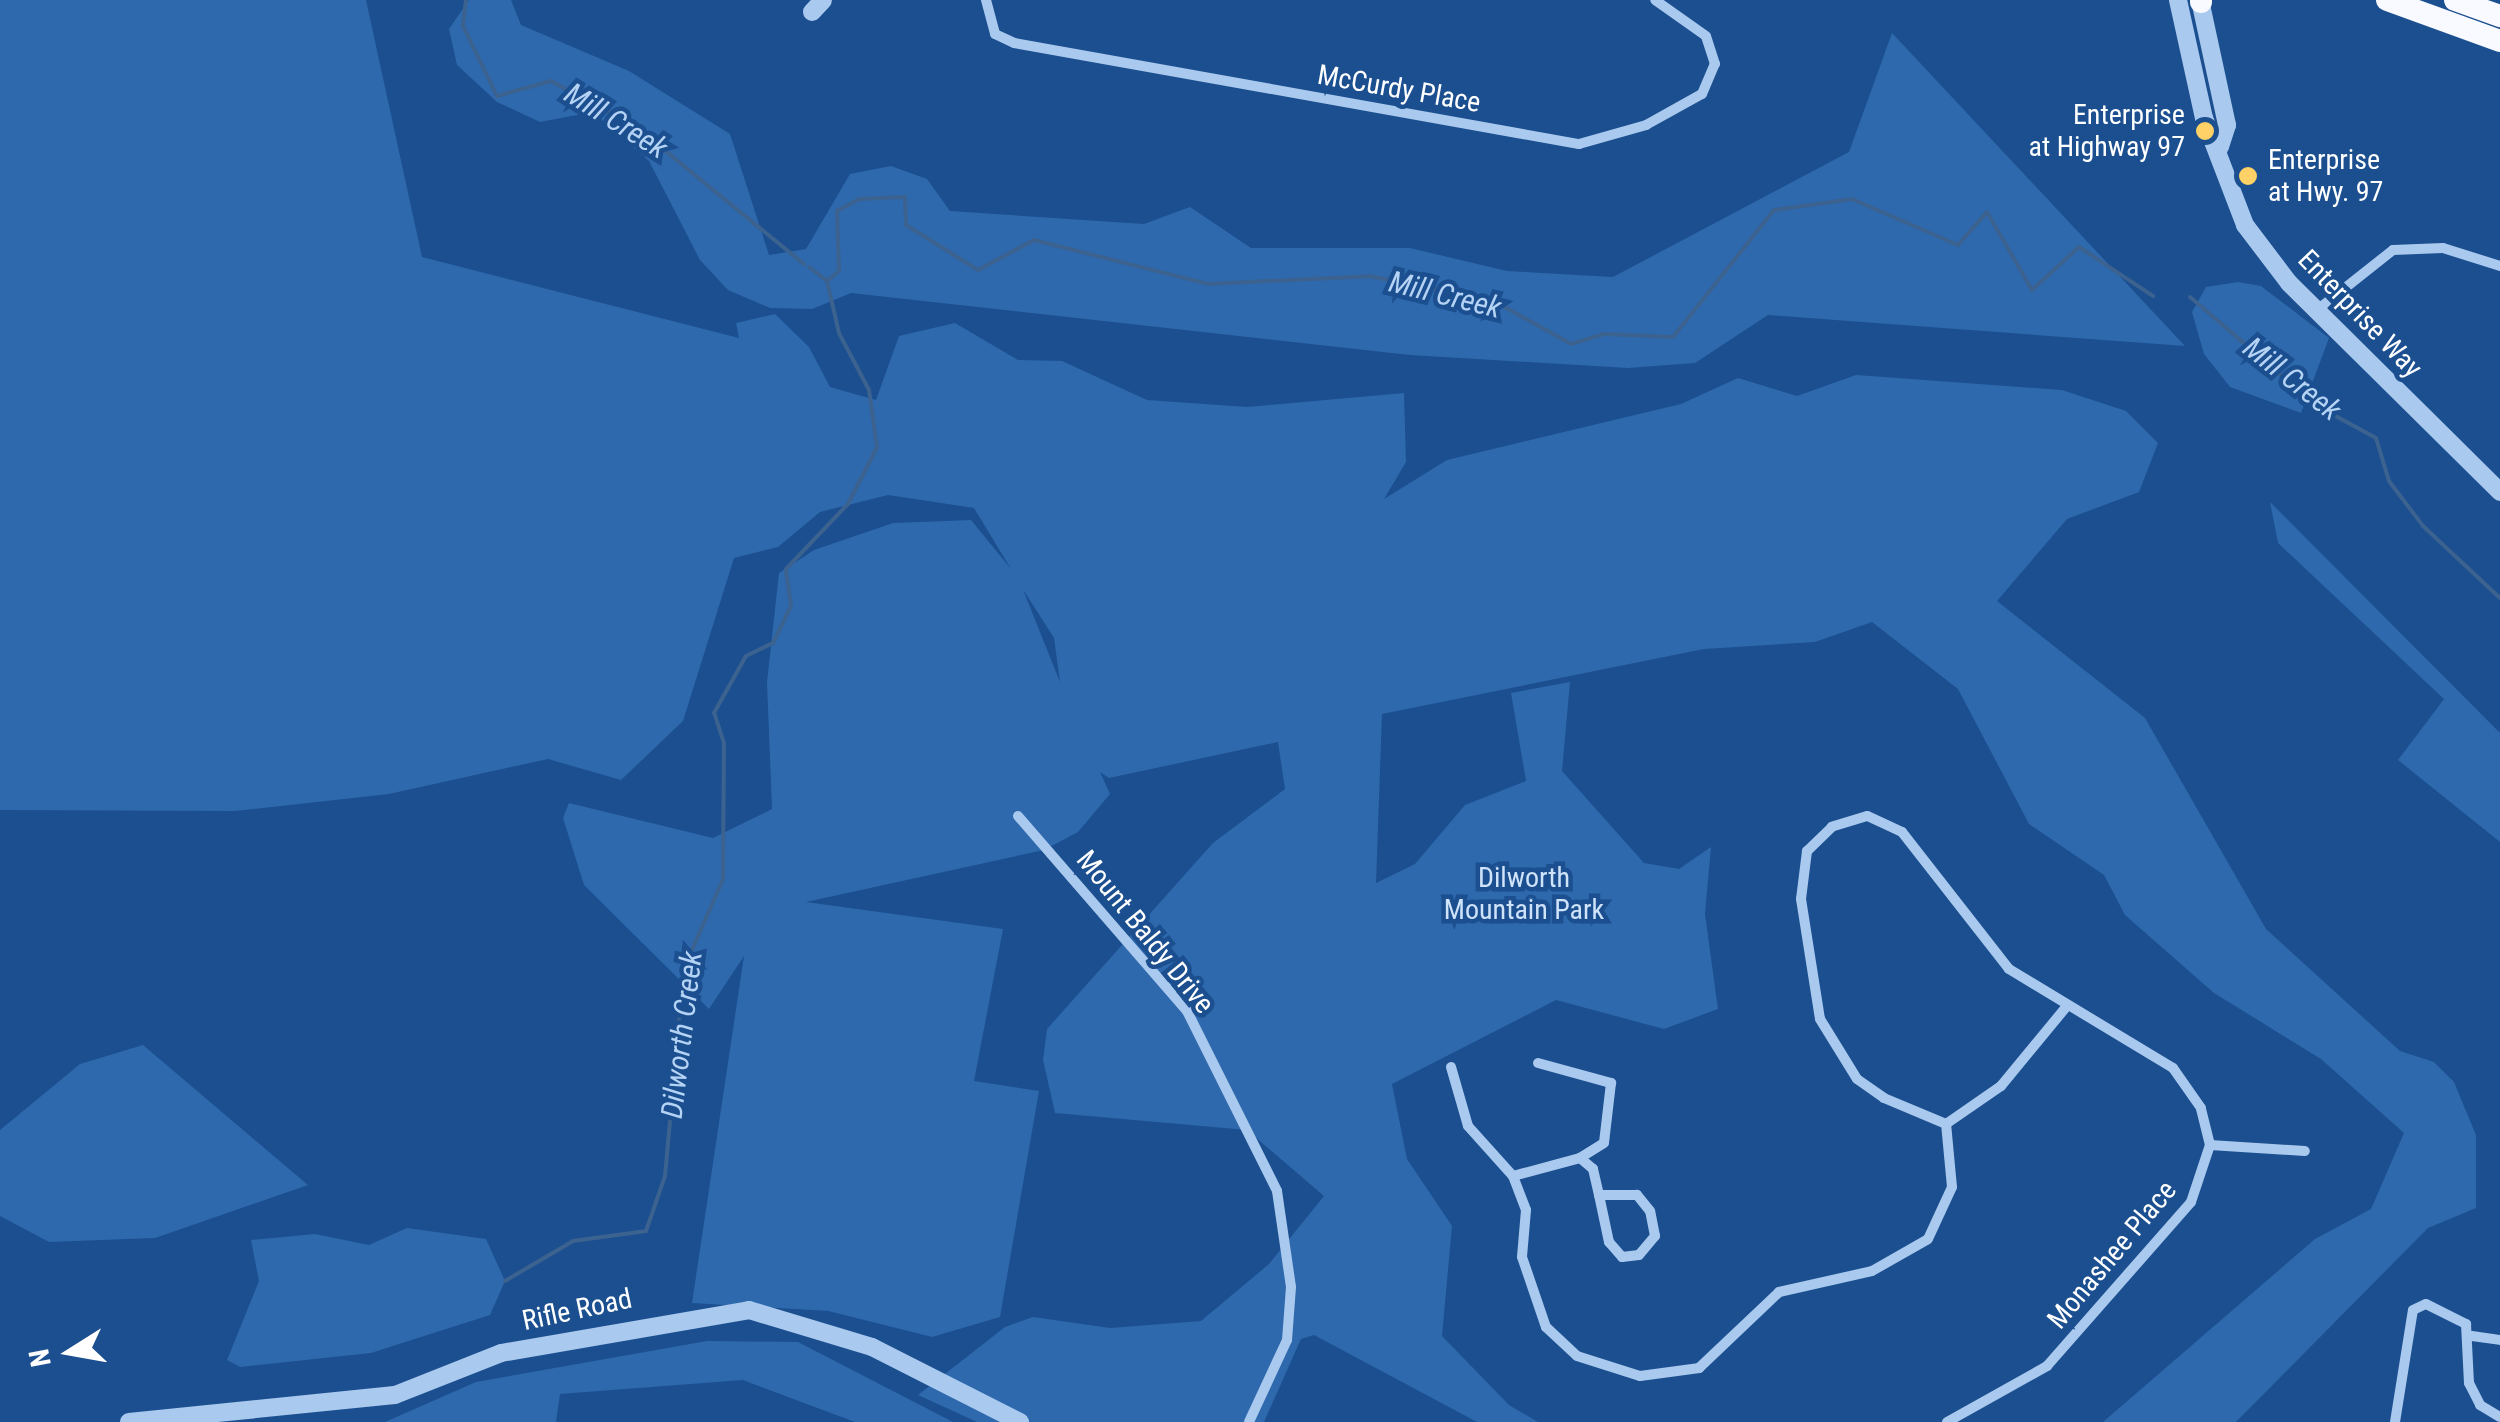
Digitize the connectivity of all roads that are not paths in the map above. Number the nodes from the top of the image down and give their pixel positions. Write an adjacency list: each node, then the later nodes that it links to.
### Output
1 (986, 0): 2 (street, McCurdy Place)
2 (1656, 0)
3 (2195, 0): 9 (street, Enterprise Way)
4 (2386, 0): 7 (highway)
5 (2455, 0): 6 (highway)
6 (2500, 16)
7 (2500, 41)
8 (2500, 266): 9 (street)
9 (2316, 311): 10 (street, Enterprise Way)
10 (2500, 492)
11 (1018, 816): 27 (street, Mount Baldy Drive)
12 (2067, 1006): 15 (street); 15 (street); 16 (street)
13 (1538, 1062): 18 (street)
14 (1451, 1066): 19 (street)
15 (1946, 1124): 19 (street)
16 (2210, 1145): 17 (street); 28 (street, Monashee Place)
17 (2305, 1151)
18 (1580, 1158): 19 (street); 20 (street)
19 (1514, 1176)
20 (1599, 1195): 20 (street)
21 (2472, 1336): 22 (street); 23 (street); 29 (street)
22 (2500, 1340)
23 (2500, 1417)
24 (159, 1420): 25 (street, Rifle Road); 26 (street, Rifle Road)
25 (129, 1422)
26 (1020, 1422)
27 (1249, 1422)
28 (1948, 1422)
29 (2395, 1422)

